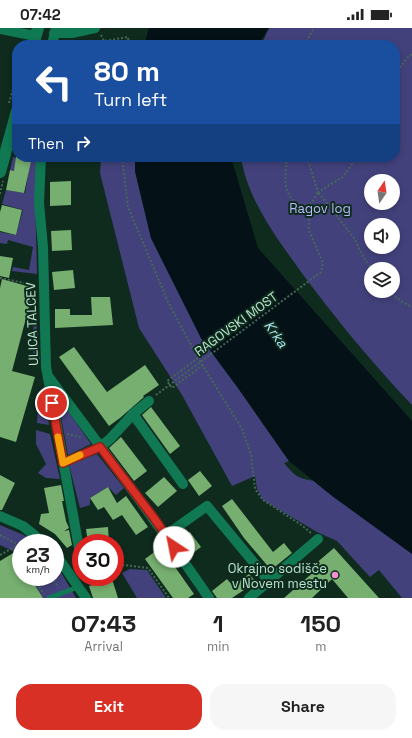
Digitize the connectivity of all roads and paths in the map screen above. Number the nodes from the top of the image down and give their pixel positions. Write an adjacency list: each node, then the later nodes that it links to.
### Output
1 (314, 28): 10 (path)
2 (0, 29): 5 (street)
3 (55, 30): 4 (street); 6 (street)
4 (98, 31): 7 (path)
5 (36, 36)
6 (53, 40)
7 (103, 40)
8 (109, 40): 9 (path)
9 (128, 40)
10 (307, 40)
11 (412, 54): 12 (path)
12 (400, 67)
13 (12, 129): 19 (street)
14 (41, 162): 24 (street, ULICA TALCEV)
15 (123, 162): 27 (path)
16 (287, 162): 21 (path)
17 (309, 162): 20 (path)
18 (354, 162): 20 (path)
19 (0, 172)
20 (318, 192): 21 (path); 22 (path)
21 (309, 216): 30 (path, RAGOVSKI MOST)
22 (367, 262)
23 (0, 278): 24 (path)
24 (44, 287): 29 (street, ULICA TALCEV)
25 (397, 298): 26 (path)
26 (412, 307)
27 (198, 358): 28 (path); 30 (path)
28 (203, 365): 30 (path); 43 (path)
29 (47, 375): 35 (street); 36 (street, ULICA TALCEV)
30 (170, 384): 31 (path)
31 (149, 401): 32 (street)
32 (132, 414): 35 (street); 37 (street)
33 (62, 433): 34 (path)
34 (87, 438)
35 (100, 447): 36 (street); 42 (street)
36 (63, 463): 40 (street, ULICA TALCEV)
37 (183, 484)
38 (0, 516): 39 (street)
39 (33, 534)
40 (77, 534)
41 (0, 535): 44 (path)
42 (166, 535): 50 (street); 57 (street)
43 (318, 538): 50 (street)
44 (12, 541)
45 (12, 549): 46 (path)
46 (0, 555)
47 (64, 563): 49 (street)
48 (124, 565): 56 (path)
49 (72, 573)
50 (269, 581): 58 (street)
51 (39, 586): 54 (path)
52 (72, 586): 54 (lane)
53 (82, 586): 55 (street)
54 (48, 598)
55 (86, 598)
56 (169, 598)
57 (209, 598)
58 (249, 598)

